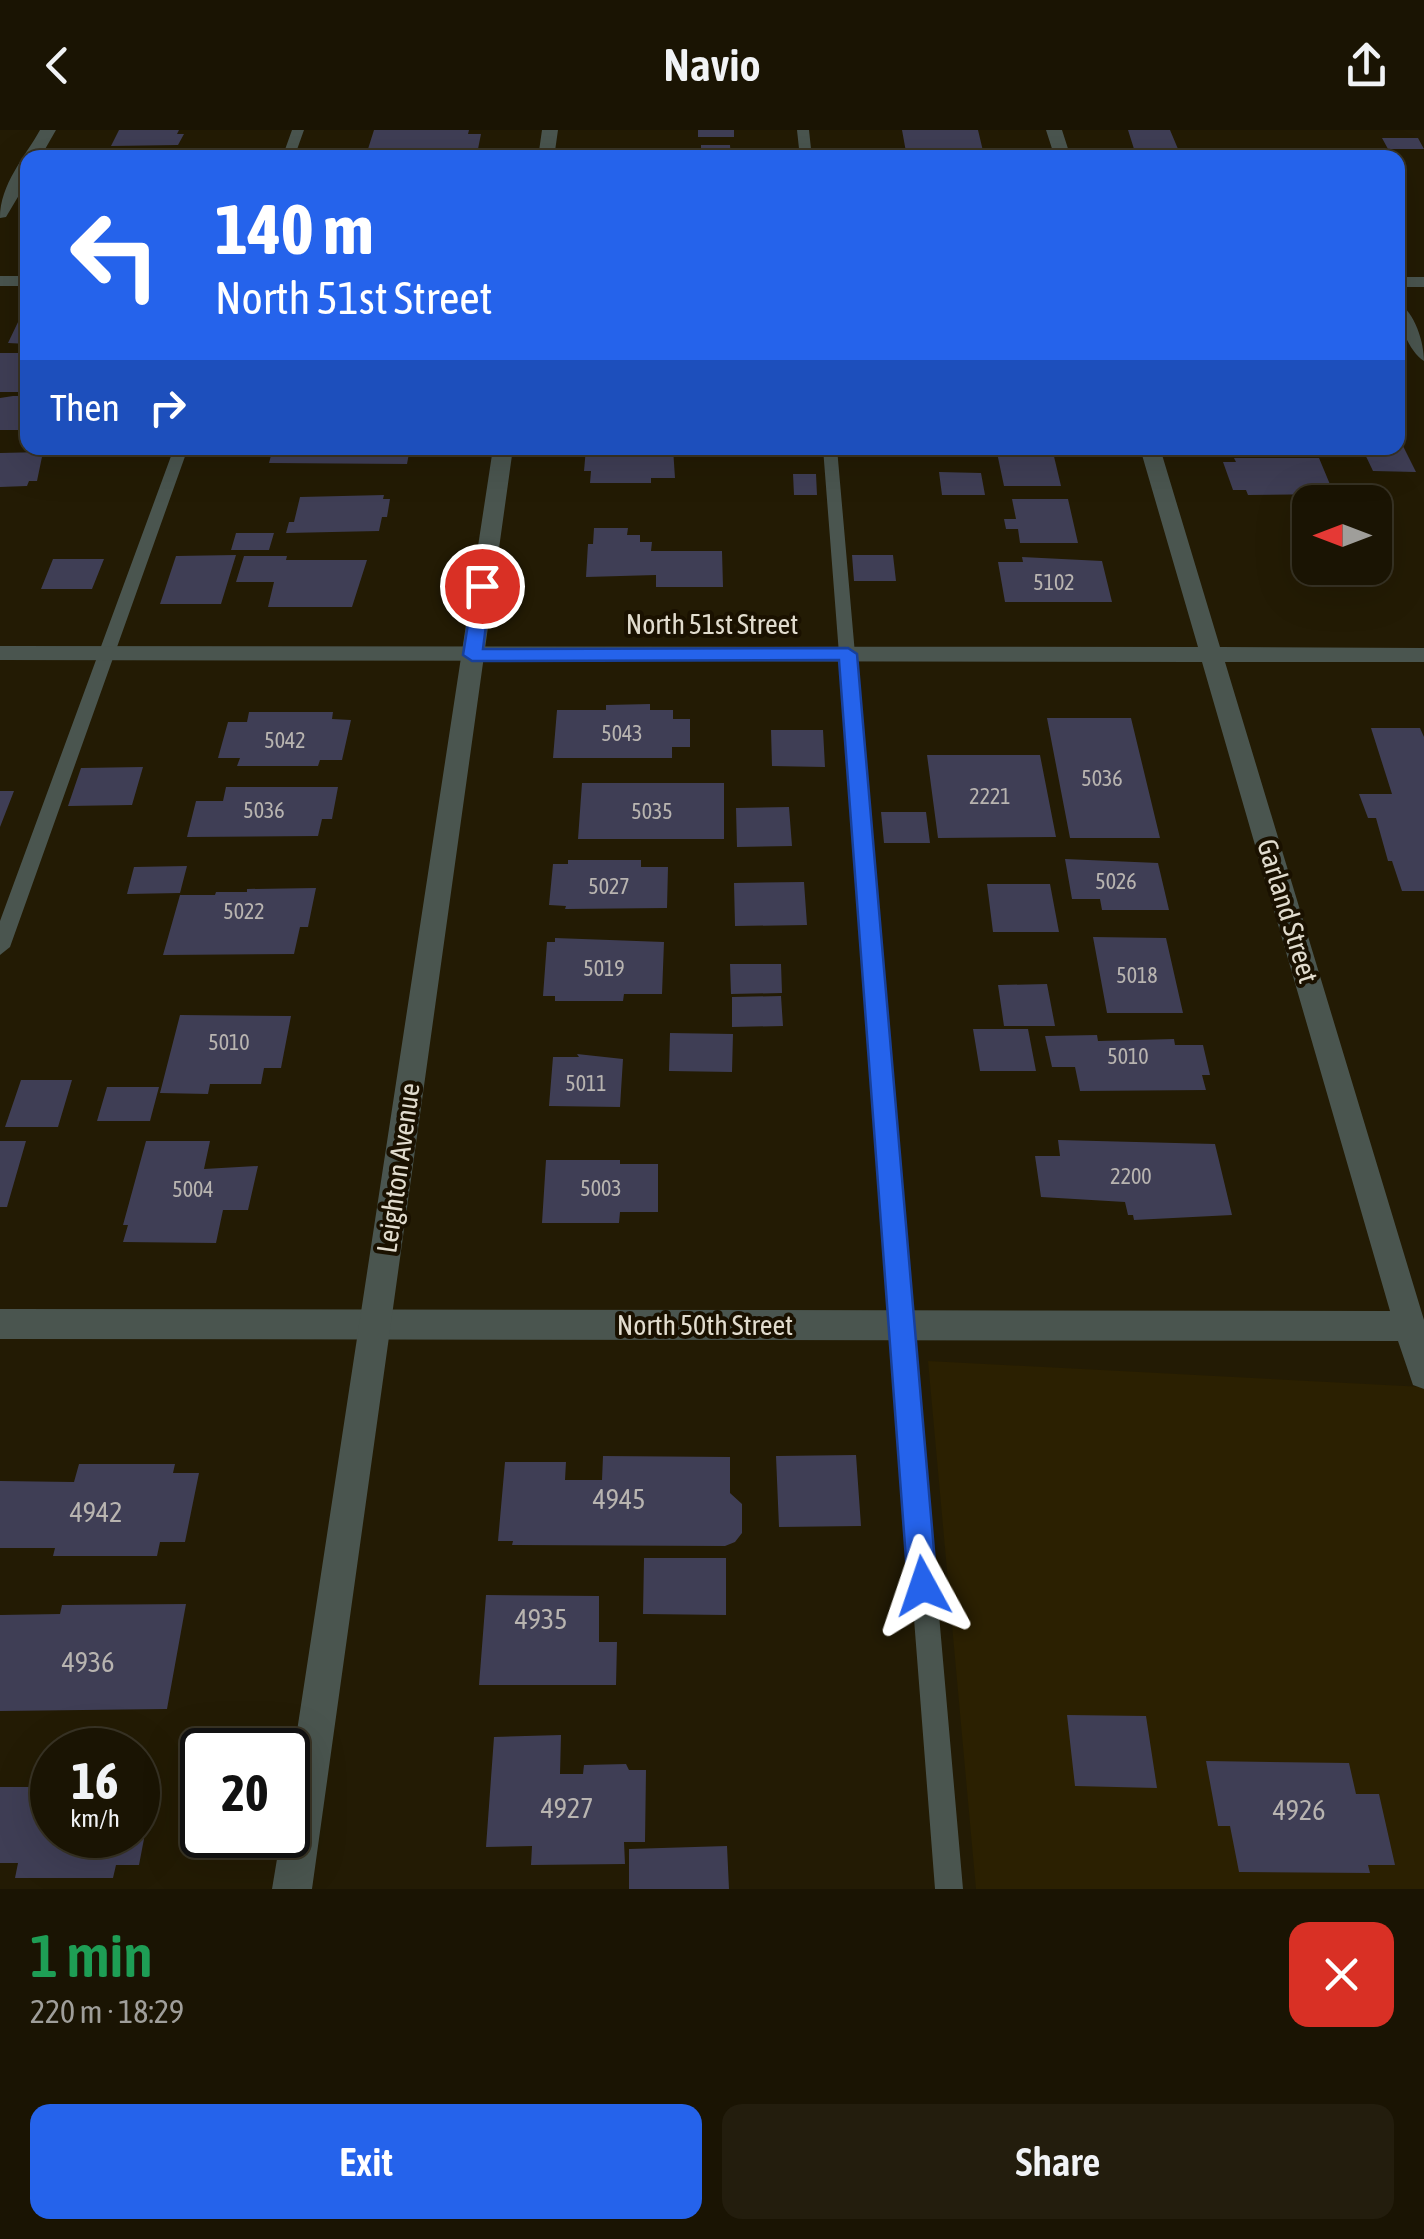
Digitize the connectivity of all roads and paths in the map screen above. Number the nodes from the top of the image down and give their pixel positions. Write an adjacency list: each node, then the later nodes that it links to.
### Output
1 (20, 179): 2 (street)
2 (0, 212)
3 (1405, 320): 4 (lane)
4 (1424, 358)
5 (178, 455): 10 (lane)
6 (502, 455): 13 (street, Leighton Avenue)
7 (831, 455): 12 (lane)
8 (1152, 455): 11 (street, Garland Street)
9 (0, 653): 10 (street, North 51st Street)
10 (105, 653): 13 (street, North 51st Street); 15 (lane)
11 (1212, 653): 12 (street, North 51st Street); 14 (street, North 51st Street); 19 (street, Garland Street)
12 (848, 654): 13 (street, North 51st Street); 18 (lane)
13 (472, 655): 17 (street, Leighton Avenue)
14 (1424, 655)
15 (0, 947)
16 (0, 1324): 17 (street, North 50th Street)
17 (375, 1324): 18 (street, North 50th Street); 21 (street, Leighton Avenue)
18 (900, 1325): 19 (street, North 50th Street); 22 (lane)
19 (1409, 1326): 20 (street, Garland Street)
20 (1424, 1374)
21 (292, 1889)
22 (949, 1889)

